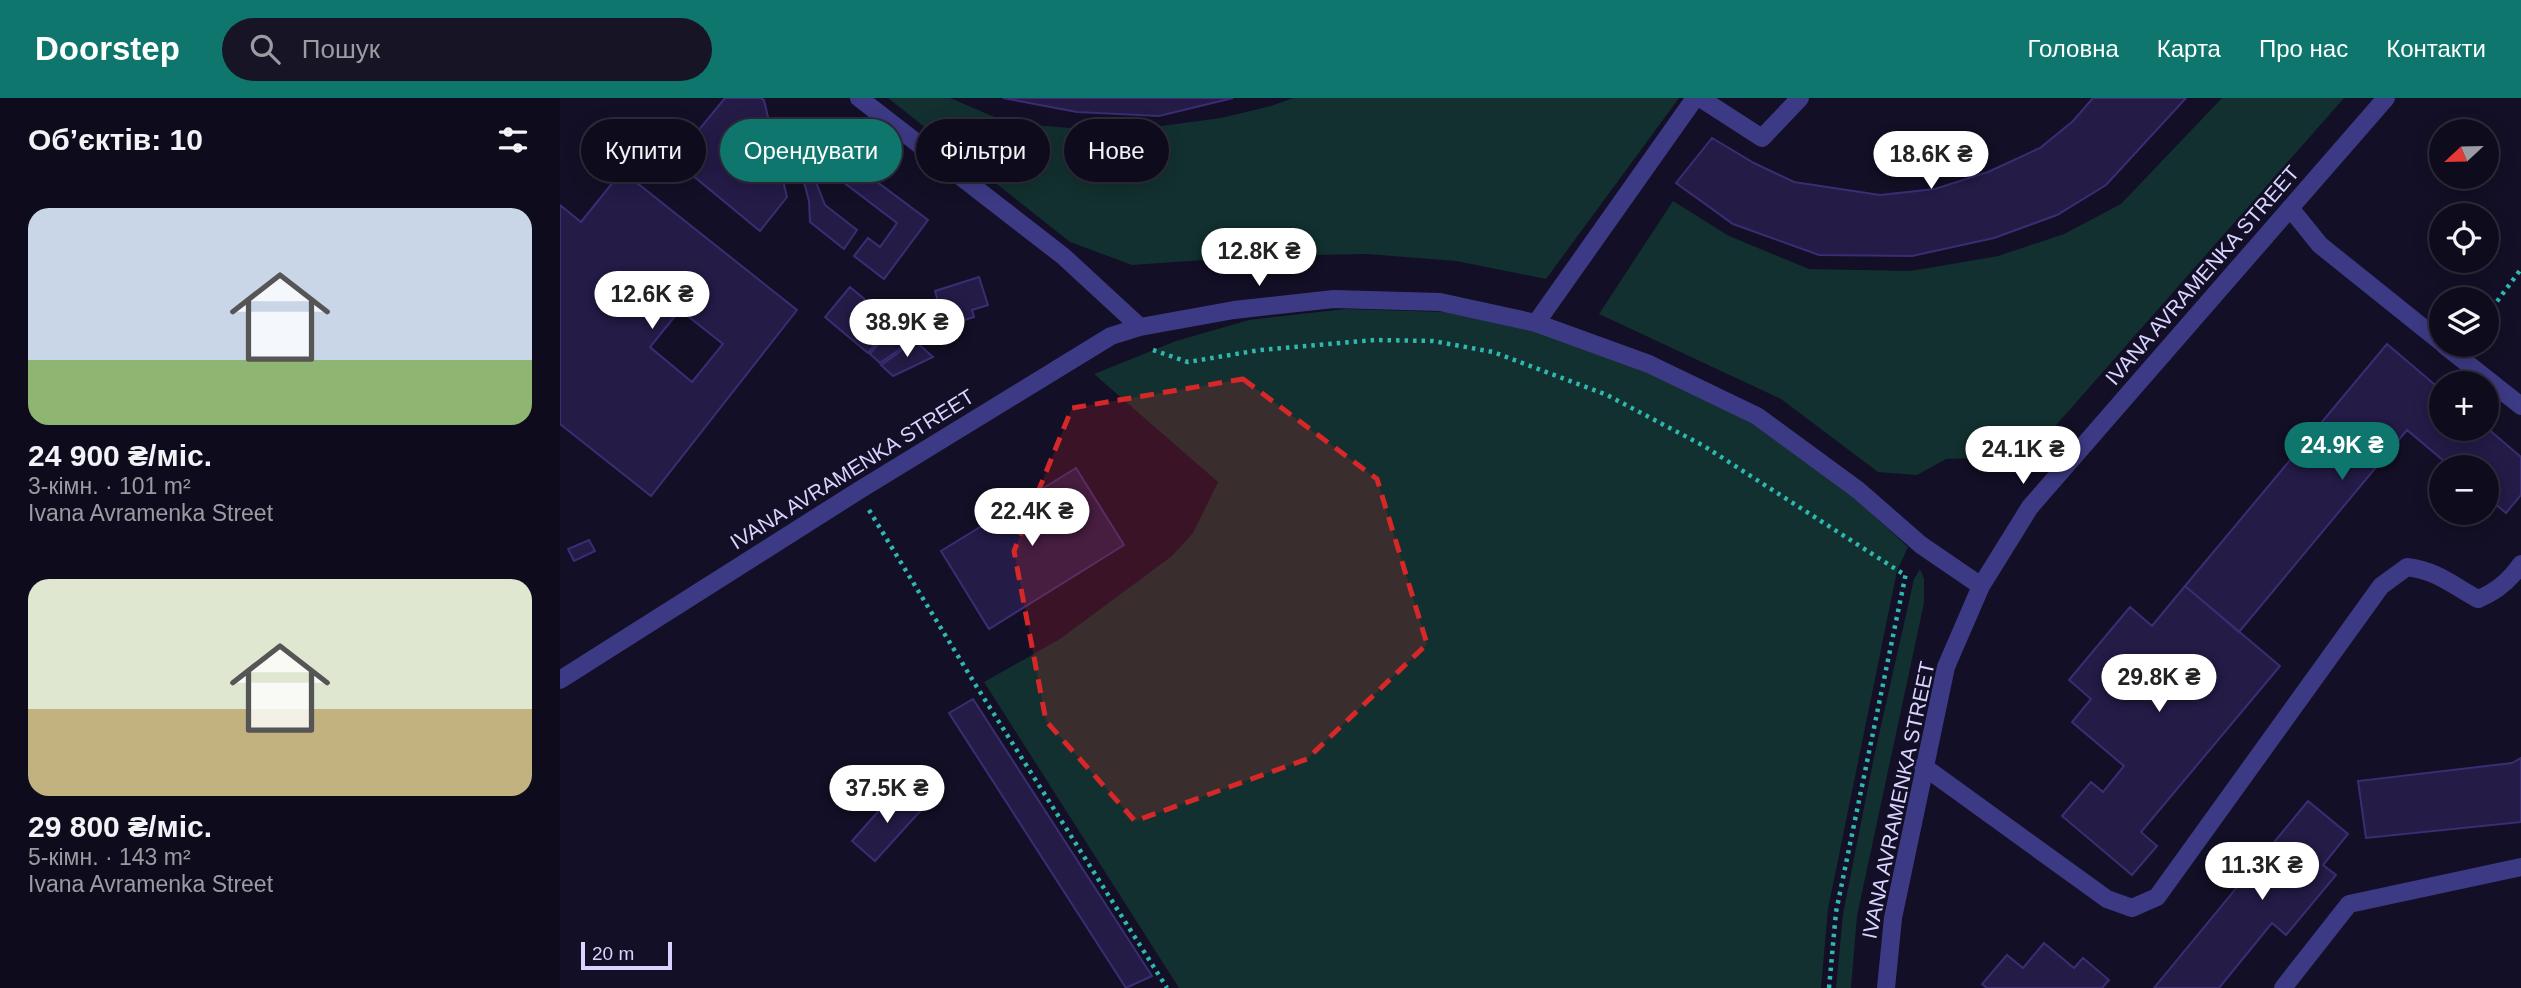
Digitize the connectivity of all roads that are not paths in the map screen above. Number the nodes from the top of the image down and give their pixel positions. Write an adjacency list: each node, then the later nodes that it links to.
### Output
1 (859, 98): 7 (street)
2 (1698, 98): 3 (street); 6 (street)
3 (1800, 98)
4 (2386, 98): 5 (street, IVANA AVRAMENKA STREET)
5 (2290, 208): 8 (street); 12 (street, IVANA AVRAMENKA STREET)
6 (1536, 323): 7 (street, IVANA AVRAMENKA STREET); 12 (street, IVANA AVRAMENKA STREET)
7 (1140, 327): 13 (street, IVANA AVRAMENKA STREET)
8 (2429, 333)
9 (2459, 357): 10 (street)
10 (2521, 406)
11 (2521, 564): 14 (street)
12 (1981, 586): 14 (street, IVANA AVRAMENKA STREET)
13 (560, 680)
14 (1923, 766): 16 (street, IVANA AVRAMENKA STREET)
15 (2521, 867): 17 (street)
16 (1886, 988)
17 (2283, 988)

